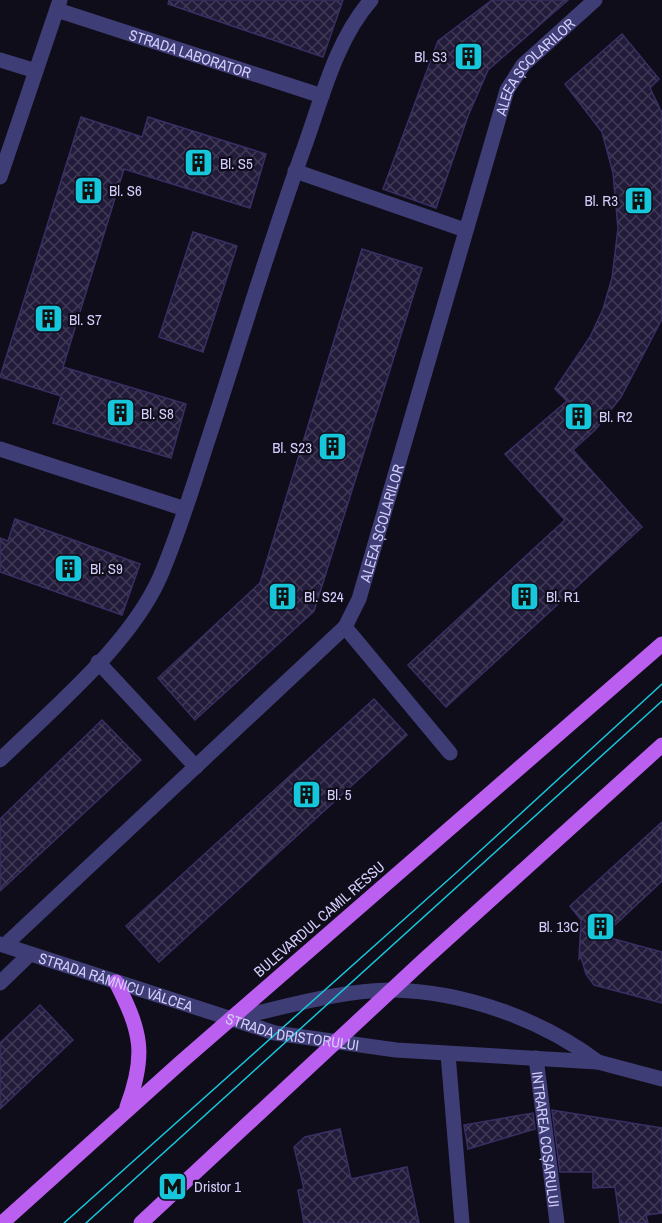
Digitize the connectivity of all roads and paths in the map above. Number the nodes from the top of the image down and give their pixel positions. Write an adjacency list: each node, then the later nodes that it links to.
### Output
1 (371, 0): 6 (street)
2 (595, 0): 9 (street, ALEEA ȘCOLARILOR)
3 (58, 5): 5 (street, STRADA LABORATOR); 6 (street, STRADA LABORATOR)
4 (0, 60): 5 (street)
5 (36, 71): 8 (street, STRADA LABORATOR)
6 (322, 96): 7 (street)
7 (295, 171): 9 (street); 11 (street)
8 (0, 177)
9 (465, 230): 12 (street, ALEEA ȘCOLARILOR)
10 (0, 449): 11 (street)
11 (185, 509): 14 (street)
12 (345, 627): 16 (street); 18 (street, ALEEA ȘCOLARILOR)
13 (662, 644): 24 (main road, BULEVARDUL CAMIL RESSU)
14 (98, 662): 17 (street); 18 (street)
15 (662, 745): 23 (main road)
16 (450, 753)
17 (0, 760)
18 (196, 767): 19 (street, ALEEA ȘCOLARILOR)
19 (2, 945): 20 (street, STRADA RÂMNICU VÂLCEA)
20 (30, 954): 21 (street); 22 (street, STRADA RÂMNICU VÂLCEA)
21 (0, 982)
22 (116, 982): 24 (street, STRADA RÂMNICU VÂLCEA); 30 (main road)
23 (392, 990): 24 (street, STRADA DRISTORULUI); 25 (main road); 28 (street, STRADA DRISTORULUI)
24 (230, 1020): 25 (street, STRADA DRISTORULUI); 30 (main road, BULEVARDUL CAMIL RESSU)
25 (336, 1041): 26 (street, STRADA DRISTORULUI); 32 (main road)
26 (448, 1054): 27 (street, STRADA DRISTORULUI); 33 (street)
27 (536, 1058): 28 (street, STRADA DRISTORULUI); 34 (street, INTRAREA COȘARULUI)
28 (598, 1062): 29 (street, STRADA DRISTORULUI)
29 (662, 1079)
30 (126, 1111): 31 (main road, BULEVARDUL CAMIL RESSU)
31 (2, 1223)
32 (141, 1223)
33 (462, 1223)
34 (556, 1223)

